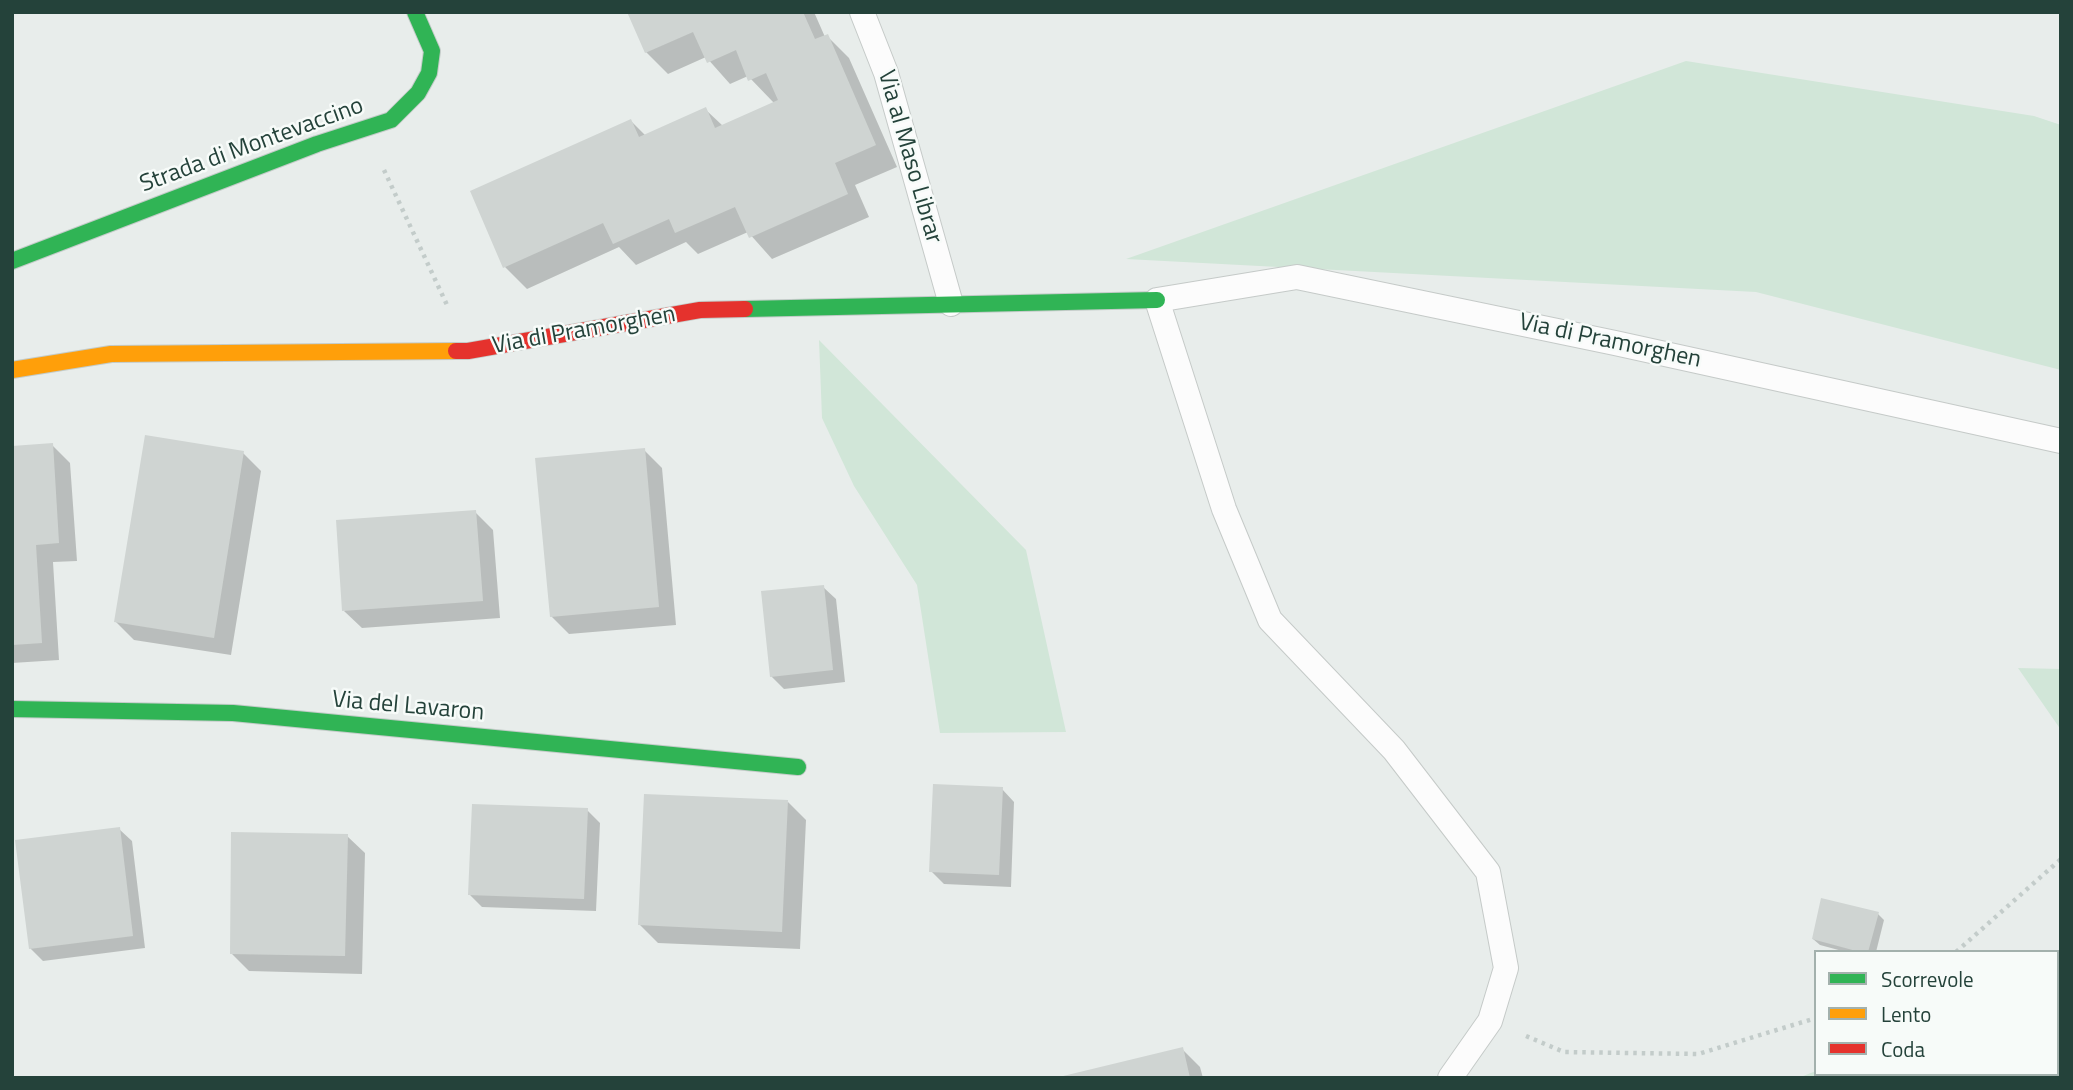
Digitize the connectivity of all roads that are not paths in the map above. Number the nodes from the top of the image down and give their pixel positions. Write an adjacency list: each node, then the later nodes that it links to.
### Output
1 (862, 12): 5 (lane, Via al Maso Librar)
2 (417, 13): 3 (street, Strada di Montevaccino)
3 (12, 261)
4 (1157, 300): 5 (street, Via di Pramorghen); 7 (lane, Via di Pramorghen); 10 (lane)
5 (951, 304): 6 (street, Via di Pramorghen)
6 (12, 370)
7 (2061, 441)
8 (12, 709): 9 (street, Via del Lavaron)
9 (798, 767)
10 (1450, 1078)

